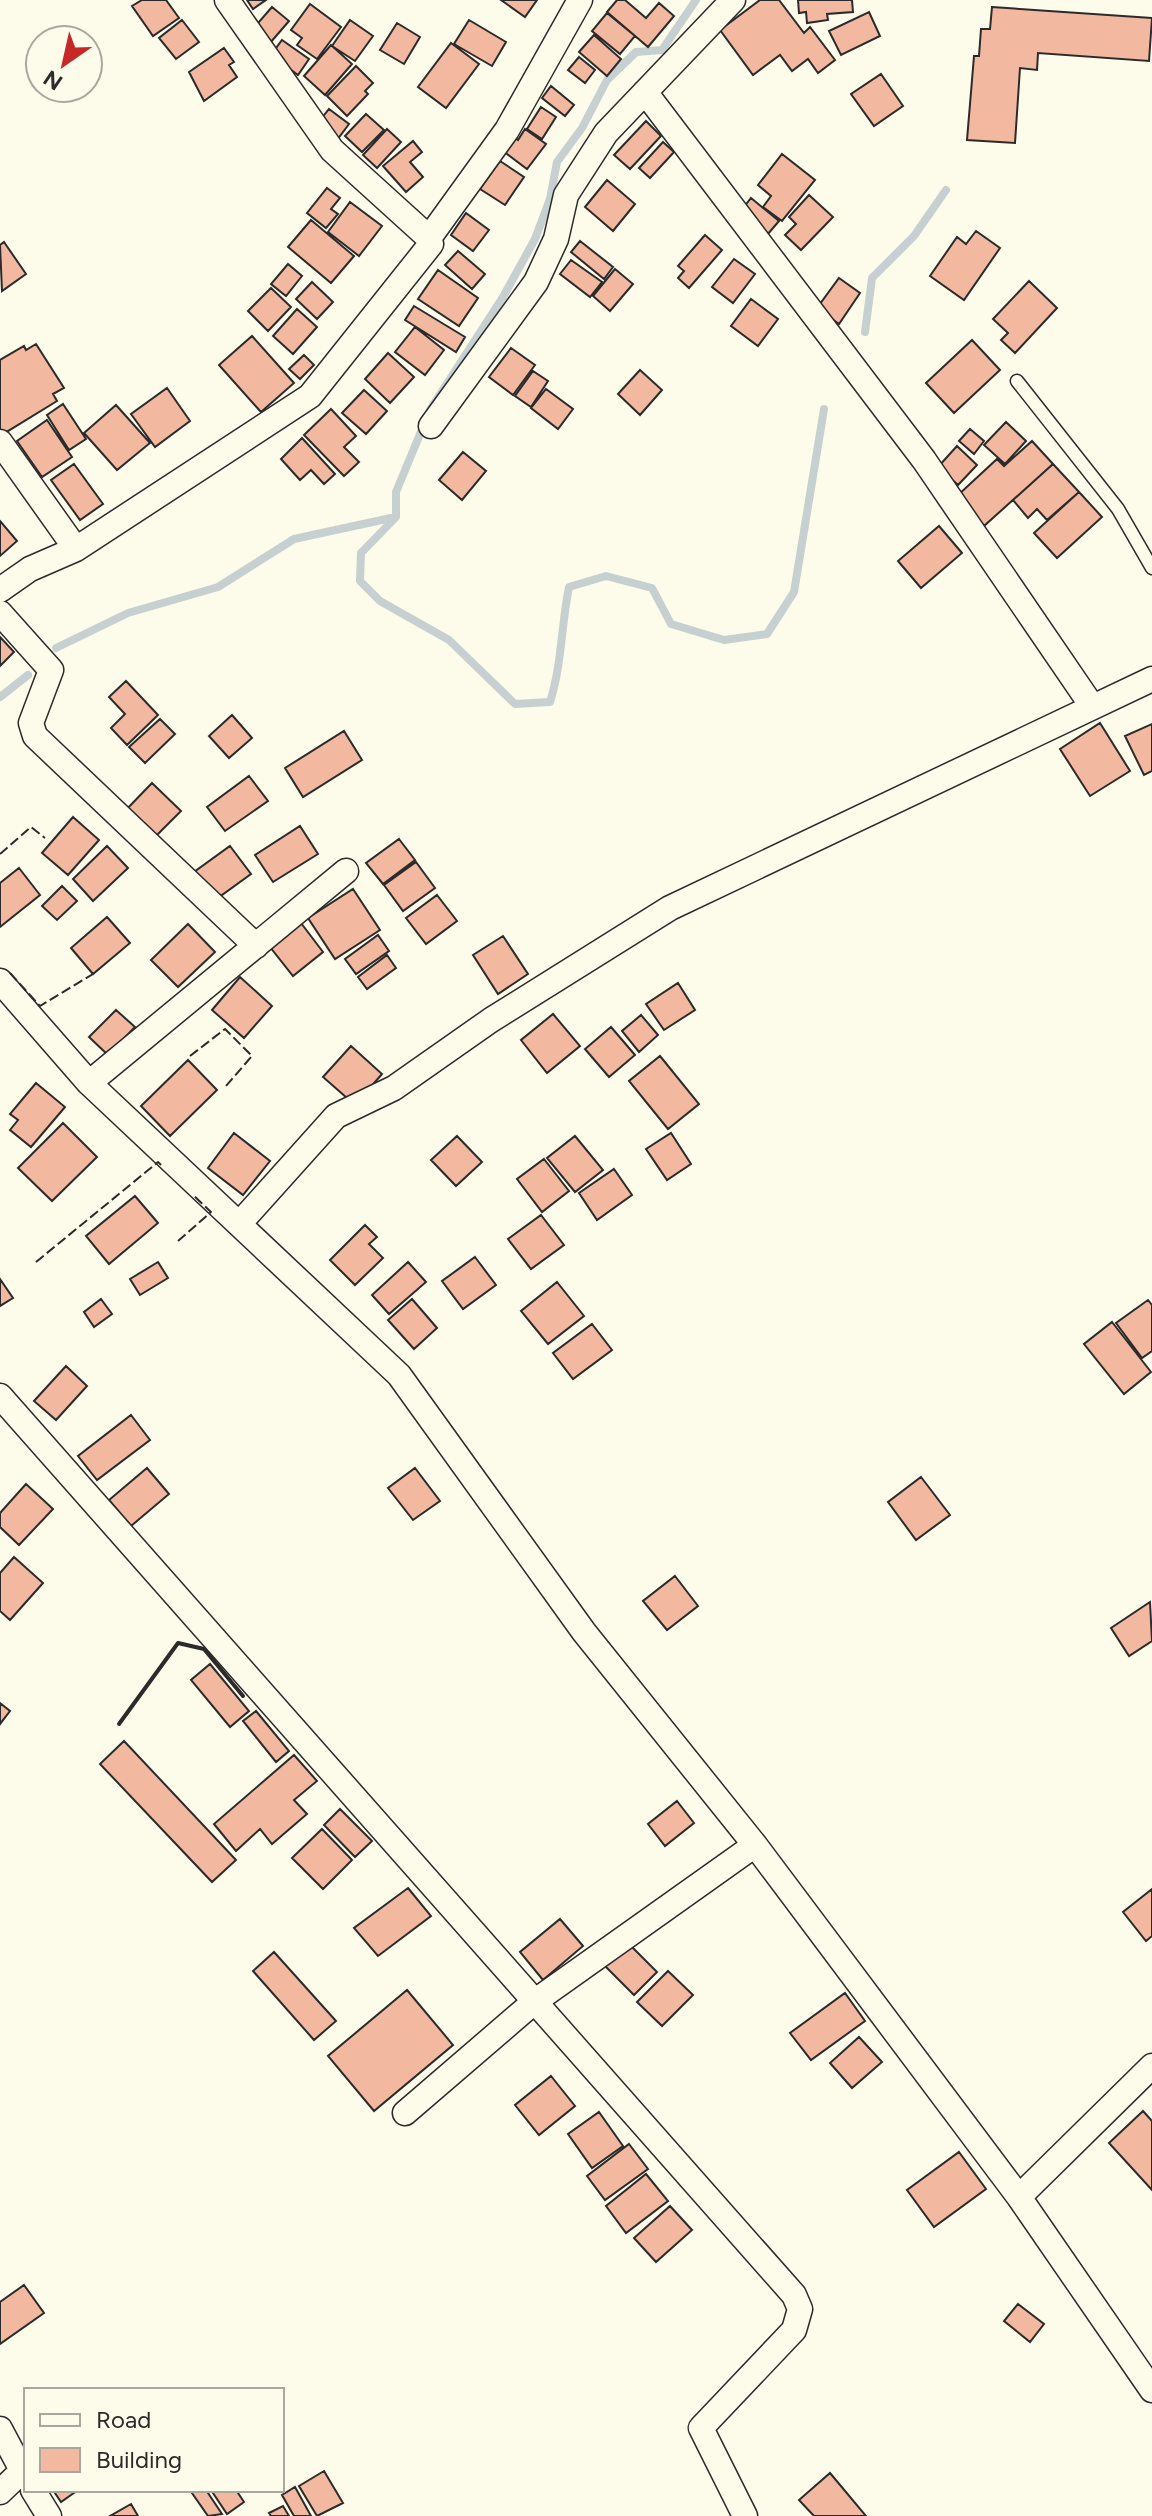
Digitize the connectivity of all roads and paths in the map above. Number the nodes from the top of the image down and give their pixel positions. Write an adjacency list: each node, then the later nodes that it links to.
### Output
1 (227, 0): 5 (street)
2 (580, 0): 5 (street)
3 (733, 0): 4 (street)
4 (645, 92): 7 (street); 14 (street)
5 (429, 238): 9 (street)
6 (1017, 381): 10 (lane)
7 (431, 426)
8 (0, 442): 9 (street)
9 (76, 549): 11 (street)
10 (1152, 568)
11 (0, 590)
12 (0, 613): 16 (street)
13 (1152, 679): 14 (street)
14 (1092, 706): 19 (street)
15 (346, 871): 16 (street)
16 (256, 946): 18 (street)
17 (0, 981): 18 (street)
18 (89, 1083): 19 (street)
19 (240, 1223): 21 (street)
20 (0, 1396): 22 (street)
21 (755, 1845): 22 (street); 25 (street)
22 (534, 2002): 24 (street); 33 (street)
23 (1152, 2066): 25 (street)
24 (405, 2113)
25 (1019, 2197): 26 (street)
26 (1152, 2390)
27 (0, 2429): 28 (street)
28 (24, 2474)
29 (24, 2481): 30 (street)
30 (0, 2492)
31 (34, 2492): 32 (street)
32 (49, 2516)
33 (745, 2516)

